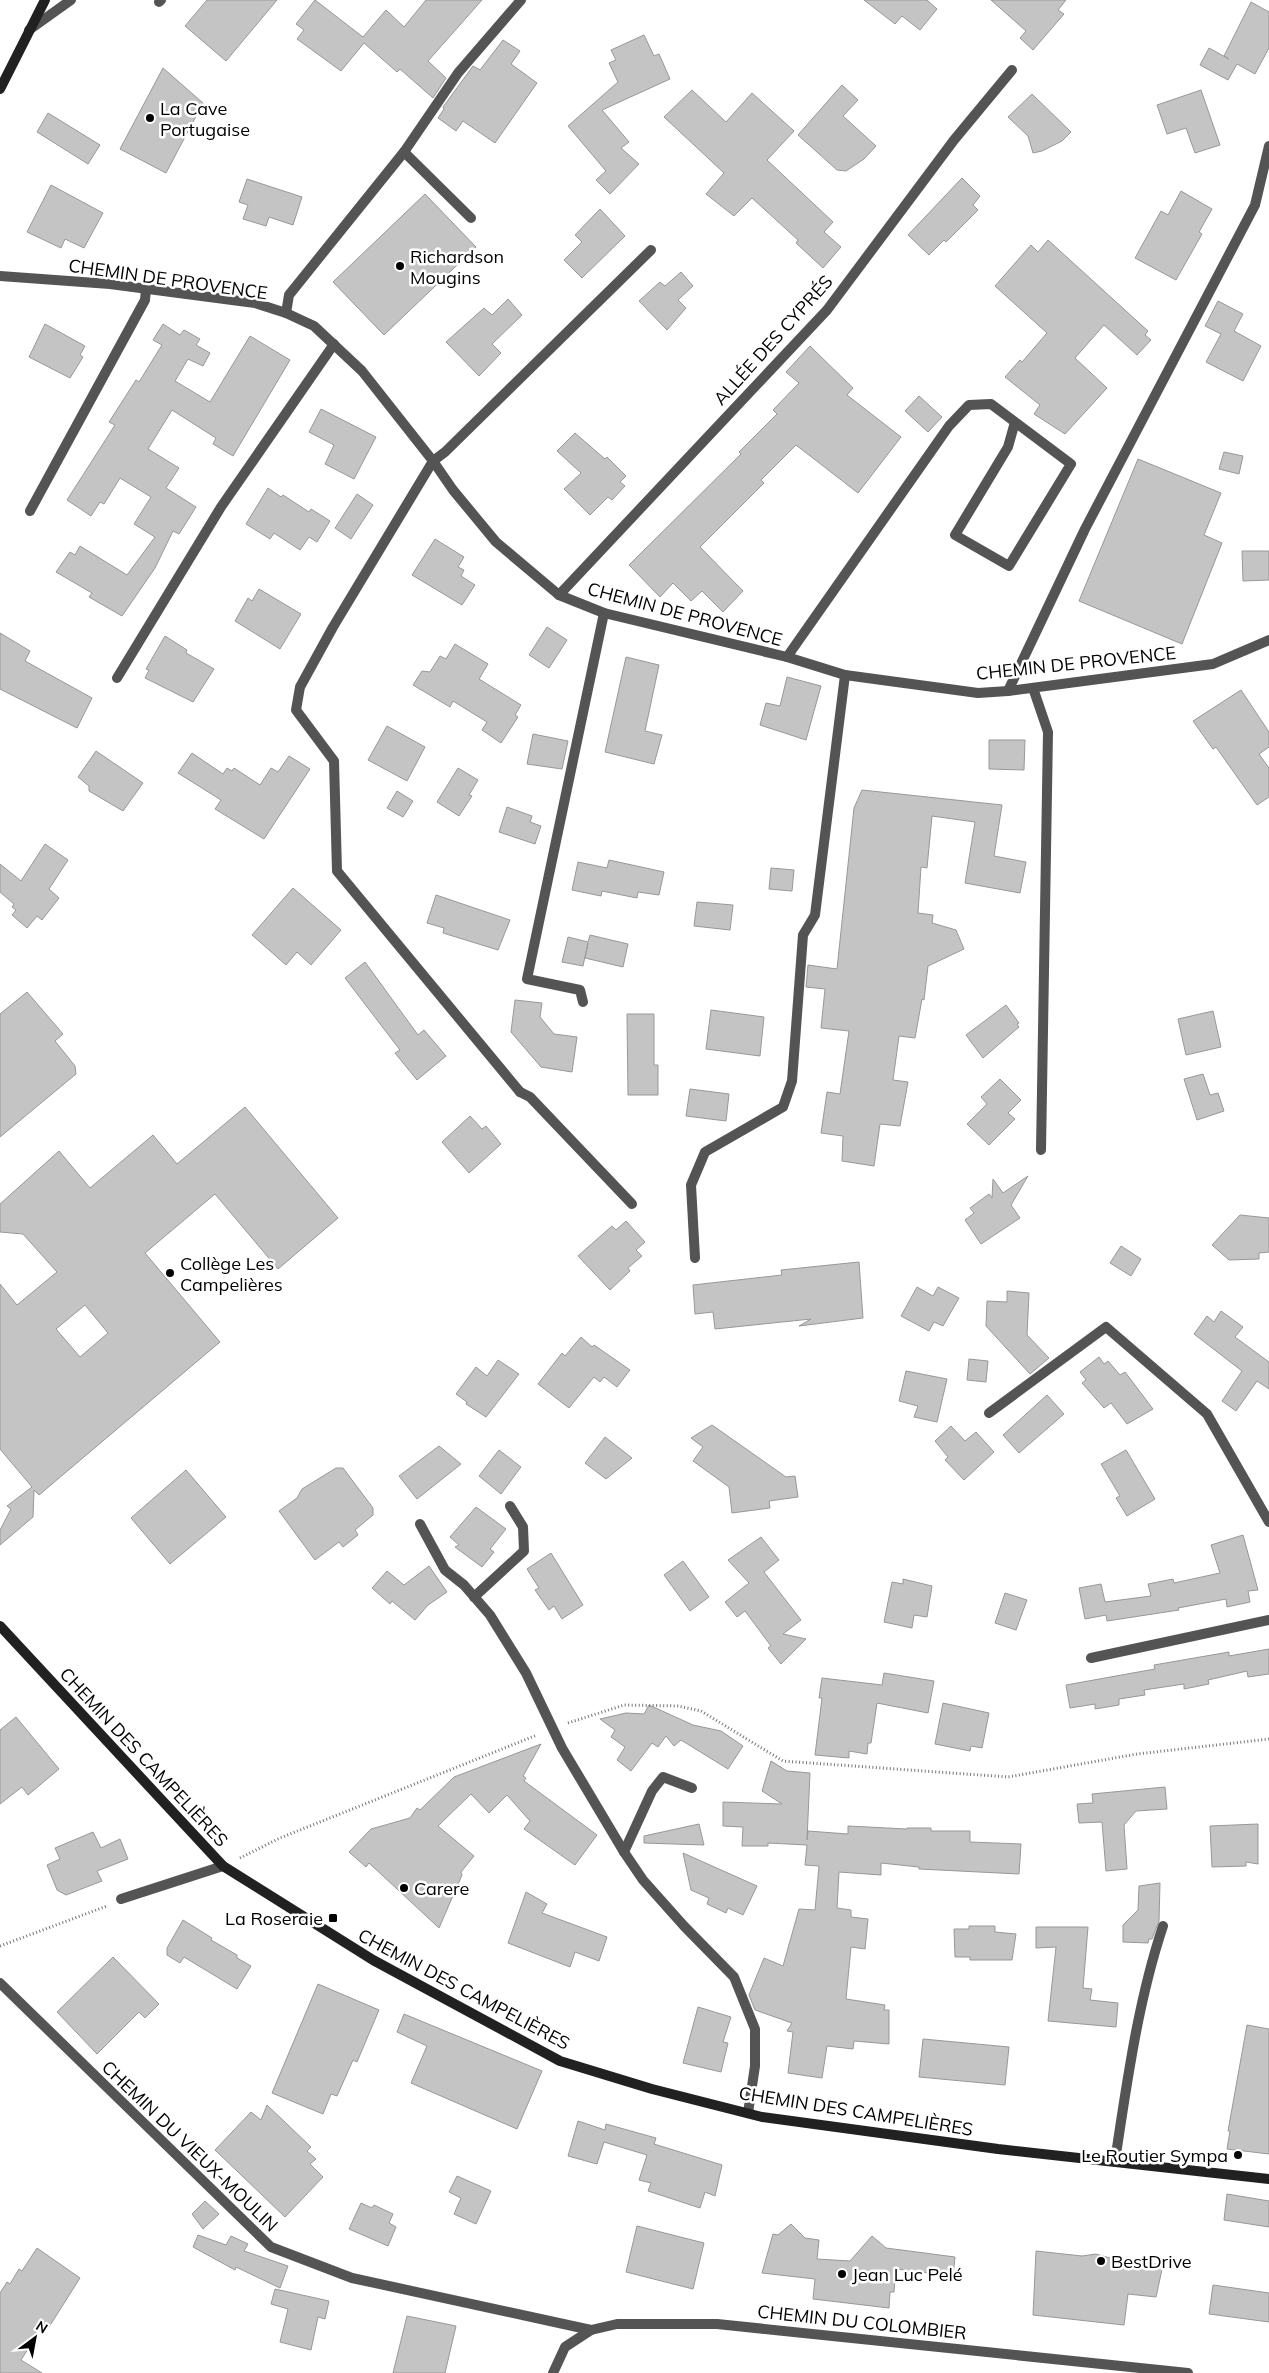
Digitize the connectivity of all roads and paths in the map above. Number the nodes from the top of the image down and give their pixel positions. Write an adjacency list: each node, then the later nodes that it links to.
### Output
1 (45, 0): 4 (main road)
2 (71, 0): 4 (street)
3 (521, 0): 8 (street)
4 (29, 30): 6 (main road)
5 (1012, 70): 18 (street, ALLÉE DES CYPRÉS)
6 (0, 88)
7 (1269, 146): 25 (street)
8 (404, 152): 9 (street); 13 (street)
9 (471, 218)
10 (650, 250): 16 (street)
11 (0, 276): 12 (street, CHEMIN DE PROVENCE)
12 (146, 289): 13 (street, CHEMIN DE PROVENCE); 17 (street)
13 (286, 313): 14 (street, CHEMIN DE PROVENCE)
14 (334, 344): 16 (street, CHEMIN DE PROVENCE); 23 (street)
15 (1015, 422): 15 (street); 21 (street)
16 (433, 460): 18 (street, CHEMIN DE PROVENCE); 28 (street)
17 (30, 510)
18 (559, 595): 19 (street, CHEMIN DE PROVENCE)
19 (604, 613): 21 (street, CHEMIN DE PROVENCE); 26 (street)
20 (1269, 640): 24 (street, CHEMIN DE PROVENCE)
21 (787, 657): 22 (street, CHEMIN DE PROVENCE)
22 (845, 675): 25 (street, CHEMIN DE PROVENCE); 29 (street)
23 (117, 678)
24 (1033, 688): 25 (street, CHEMIN DE PROVENCE); 27 (street)
25 (1008, 691)
26 (583, 1002)
27 (1040, 1150)
28 (632, 1204)
29 (695, 1258)
30 (989, 1413): 32 (street)
31 (510, 1506): 34 (street)
32 (1269, 1522)
33 (420, 1524): 34 (street)
34 (474, 1597): 38 (street)
35 (1269, 1620): 37 (street)
36 (0, 1626): 42 (main road, CHEMIN DES CAMPELIÈRES)
37 (1091, 1658)
38 (552, 1728): 39 (path); 41 (street); 42 (path)
39 (1269, 1739)
40 (692, 1788): 41 (street)
41 (624, 1852): 47 (street)
42 (223, 1866): 43 (street); 47 (main road, CHEMIN DES CAMPELIÈRES)
43 (121, 1899): 45 (path)
44 (1163, 1926): 48 (street)
45 (0, 1946)
46 (0, 1983): 50 (street, CHEMIN DU VIEUX-MOULIN)
47 (748, 2113): 48 (main road, CHEMIN DES CAMPELIÈRES)
48 (1115, 2161): 49 (main road, CHEMIN DES CAMPELIÈRES)
49 (1269, 2179)
50 (591, 2330): 51 (street, CHEMIN DU COLOMBIER); 52 (street, CHEMIN DU COLOMBIER)
51 (553, 2373)
52 (1188, 2373)

